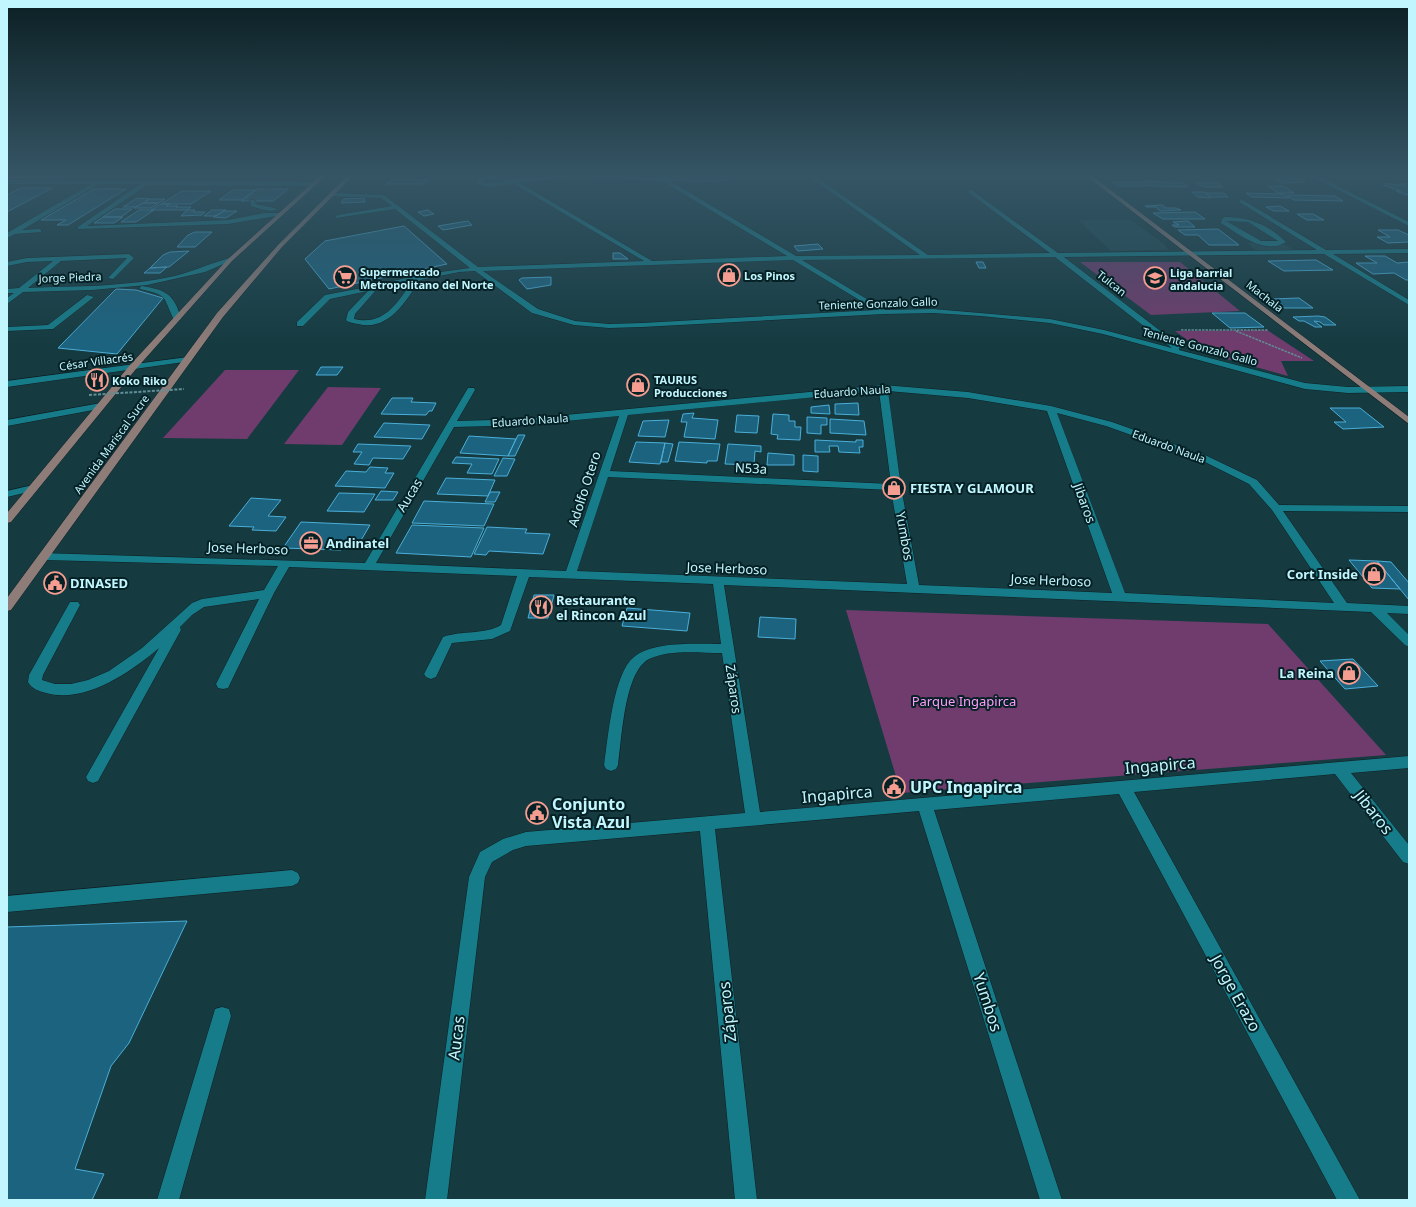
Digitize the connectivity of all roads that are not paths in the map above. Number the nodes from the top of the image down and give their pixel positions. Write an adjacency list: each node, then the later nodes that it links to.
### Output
1 (31, 231): 13 (street)
2 (262, 231): 22 (main road)
3 (295, 231): 40 (main road, Avenida Mariscal Sucre)
4 (428, 231): 25 (street, Teniente Gonzalo Gallo)
5 (600, 231): 23 (street)
6 (751, 231): 20 (street)
7 (891, 231): 19 (street)
8 (1025, 231): 18 (street, Tulcan)
9 (1161, 231): 17 (main road, Machala)
10 (1240, 231): 11 (street)
11 (1267, 231)
12 (1291, 231): 16 (street)
13 (15, 232): 14 (street)
14 (7, 236)
15 (1409, 251): 16 (street)
16 (1326, 253): 17 (street); 34 (street)
17 (1190, 254): 18 (street); 46 (main road, Machala)
18 (1057, 255): 19 (street); 39 (street, Tulcan)
19 (926, 256): 20 (street)
20 (793, 258): 23 (street); 35 (street)
21 (59, 259): 24 (street); 27 (street); 30 (street)
22 (230, 260): 29 (street, Jorge Piedra); 36 (main road)
23 (651, 262): 25 (street)
24 (7, 264)
25 (476, 269): 26 (street); 35 (street, Teniente Gonzalo Gallo)
26 (419, 277): 28 (street); 28 (street)
27 (111, 278)
28 (377, 285): 37 (street)
29 (133, 286): 30 (street, Jorge Piedra); 36 (street, Jorge Piedra)
30 (22, 290): 31 (street, Jorge Piedra); 33 (street)
31 (7, 291)
32 (90, 297): 38 (street)
33 (7, 302)
34 (1409, 303)
35 (884, 312): 39 (street, Teniente Gonzalo Gallo)
36 (177, 318): 41 (main road)
37 (300, 324)
38 (7, 329)
39 (1181, 352): 46 (street, Teniente Gonzalo Gallo)
40 (188, 359): 41 (street, César Villacrés); 60 (main road, Avenida Mariscal Sucre)
41 (133, 367): 42 (street, César Villacrés); 47 (main road)
42 (7, 384)
43 (883, 388): 48 (street, Eduardo Naula); 49 (street, Eduardo Naula); 54 (street, Yumbos)
44 (1409, 389): 46 (street, Teniente Gonzalo Gallo)
45 (471, 390): 52 (street, Aucas)
46 (1368, 390): 50 (main road, Machala)
47 (101, 406): 51 (street); 55 (main road)
48 (1051, 409): 57 (street, Eduardo Naula); 68 (street, Jibaros)
49 (624, 413): 52 (street, Eduardo Naula); 53 (street, Adolfo Otero)
50 (1409, 421)
51 (7, 423)
52 (451, 424): 62 (street, Aucas)
53 (604, 474): 54 (street, N53a); 64 (street, Adolfo Otero)
54 (896, 487): 66 (street, Yumbos)
55 (33, 488): 56 (street); 59 (main road)
56 (7, 494)
57 (1276, 508): 58 (street); 70 (street, Eduardo Naula)
58 (1409, 509)
59 (7, 520)
60 (44, 556): 61 (street, Jose Herboso); 71 (main road, Avenida Mariscal Sucre)
61 (286, 563): 62 (street, Jose Herboso); 67 (street)
62 (368, 567): 63 (street, Jose Herboso)
63 (524, 573): 64 (street, Jose Herboso); 77 (street)
64 (570, 575): 65 (street, Jose Herboso)
65 (718, 581): 66 (street, Jose Herboso); 76 (street, Záparos)
66 (914, 589): 68 (street, Jose Herboso)
67 (268, 593): 74 (street); 78 (street)
68 (1120, 596): 70 (street, Jose Herboso)
69 (74, 605): 74 (street)
70 (1343, 606): 72 (street, Jose Herboso)
71 (7, 607)
72 (1374, 608): 73 (street, Jose Herboso); 75 (street)
73 (1409, 610)
74 (182, 617): 82 (street)
75 (1409, 642)
76 (728, 648): 80 (street); 85 (street, Záparos)
77 (431, 674)
78 (223, 684)
79 (1409, 762): 81 (street, Ingapirca)
80 (611, 766)
81 (1338, 767): 83 (street, Ingapirca); 87 (street, Jibaros)
82 (93, 777)
83 (1123, 786): 84 (street, Ingapirca); 96 (street, Jorge Erazo)
84 (924, 804): 85 (street, Ingapirca); 95 (street, Yumbos)
85 (754, 820): 86 (street, Ingapirca)
86 (707, 823): 88 (street, Ingapirca); 94 (street, Záparos)
87 (1409, 857)
88 (476, 877): 93 (street, Aucas)
89 (292, 878): 90 (street)
90 (7, 904)
91 (222, 1016): 92 (street)
92 (168, 1200)
93 (436, 1200)
94 (746, 1200)
95 (1051, 1200)
96 (1350, 1200)

